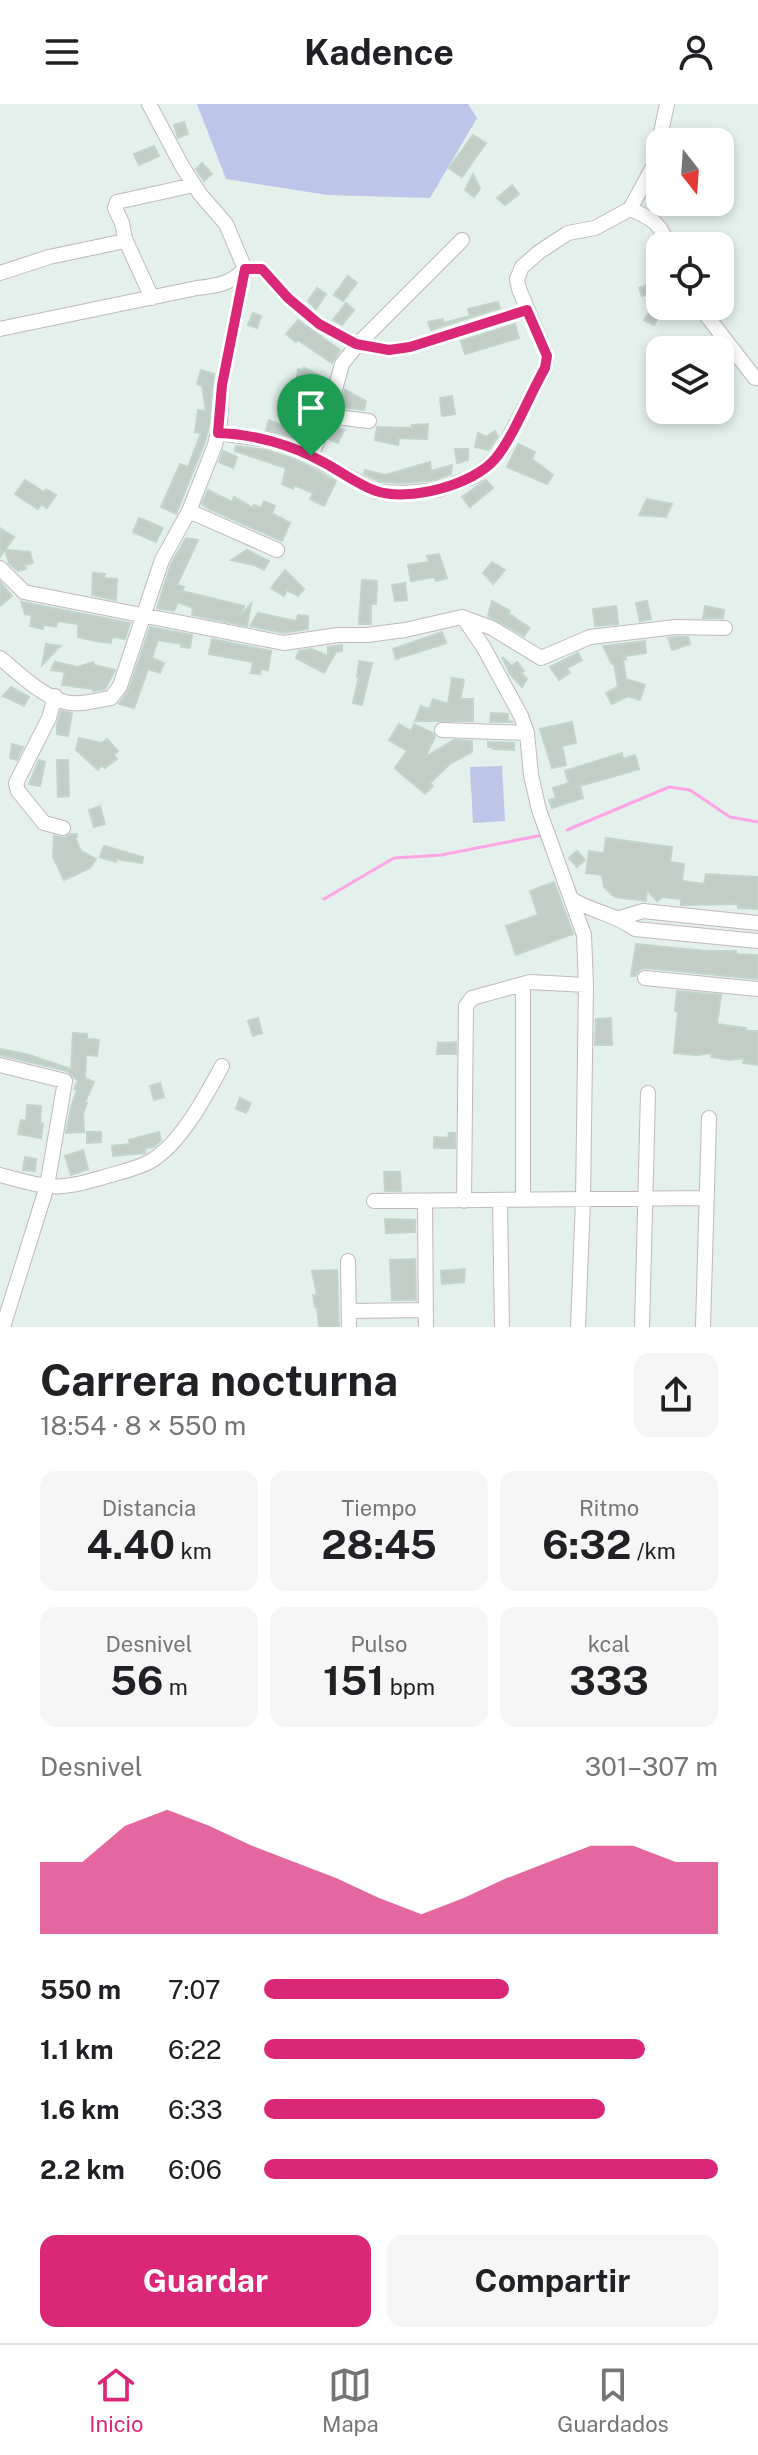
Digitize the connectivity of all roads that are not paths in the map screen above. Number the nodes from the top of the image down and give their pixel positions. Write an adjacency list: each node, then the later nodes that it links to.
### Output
1 (149, 104): 3 (street)
2 (667, 104): 4 (street)
3 (194, 185): 6 (street); 8 (street)
4 (630, 209): 5 (street); 11 (street)
5 (663, 232)
6 (125, 239): 9 (street); 10 (street)
7 (462, 240): 14 (street)
8 (245, 269): 10 (street); 14 (street); 18 (street)
9 (0, 273)
10 (152, 298): 13 (street)
11 (527, 310): 14 (street); 19 (street)
12 (710, 320): 15 (street)
13 (0, 329)
14 (358, 344): 16 (street)
15 (755, 378)
16 (328, 416): 17 (street); 19 (street)
17 (369, 421)
18 (218, 433): 19 (street); 20 (street)
19 (311, 456)
20 (189, 511): 21 (street); 23 (street)
21 (277, 550)
22 (0, 568): 23 (street)
23 (142, 615): 24 (street); 27 (street)
24 (462, 617): 25 (street); 29 (street)
25 (725, 628)
26 (0, 658): 27 (street)
27 (55, 696): 30 (street)
28 (442, 730): 29 (street)
29 (527, 733): 31 (street)
30 (63, 828)
31 (573, 900): 32 (street); 37 (street)
32 (620, 918): 33 (street); 34 (street)
33 (758, 923)
34 (758, 941)
35 (645, 978): 38 (street)
36 (523, 984): 37 (street); 48 (street); 52 (street)
37 (586, 985): 49 (street)
38 (758, 989)
39 (0, 1065): 44 (street)
40 (222, 1066): 44 (street)
41 (648, 1093): 46 (street)
42 (709, 1118): 45 (street)
43 (0, 1175): 44 (street)
44 (47, 1186): 54 (street)
45 (705, 1198): 46 (street); 63 (street)
46 (645, 1199): 49 (street); 62 (street)
47 (500, 1200): 48 (street); 52 (street); 60 (street)
48 (523, 1200): 49 (street)
49 (583, 1200): 61 (street)
50 (374, 1201): 51 (street)
51 (425, 1201): 52 (street); 55 (street)
52 (464, 1201)
53 (348, 1261): 56 (street)
54 (5, 1296): 57 (street)
55 (425, 1310): 56 (street); 59 (street)
56 (349, 1311): 58 (street)
57 (3, 1327)
58 (349, 1327)
59 (426, 1327)
60 (502, 1327)
61 (578, 1327)
62 (642, 1327)
63 (703, 1327)

